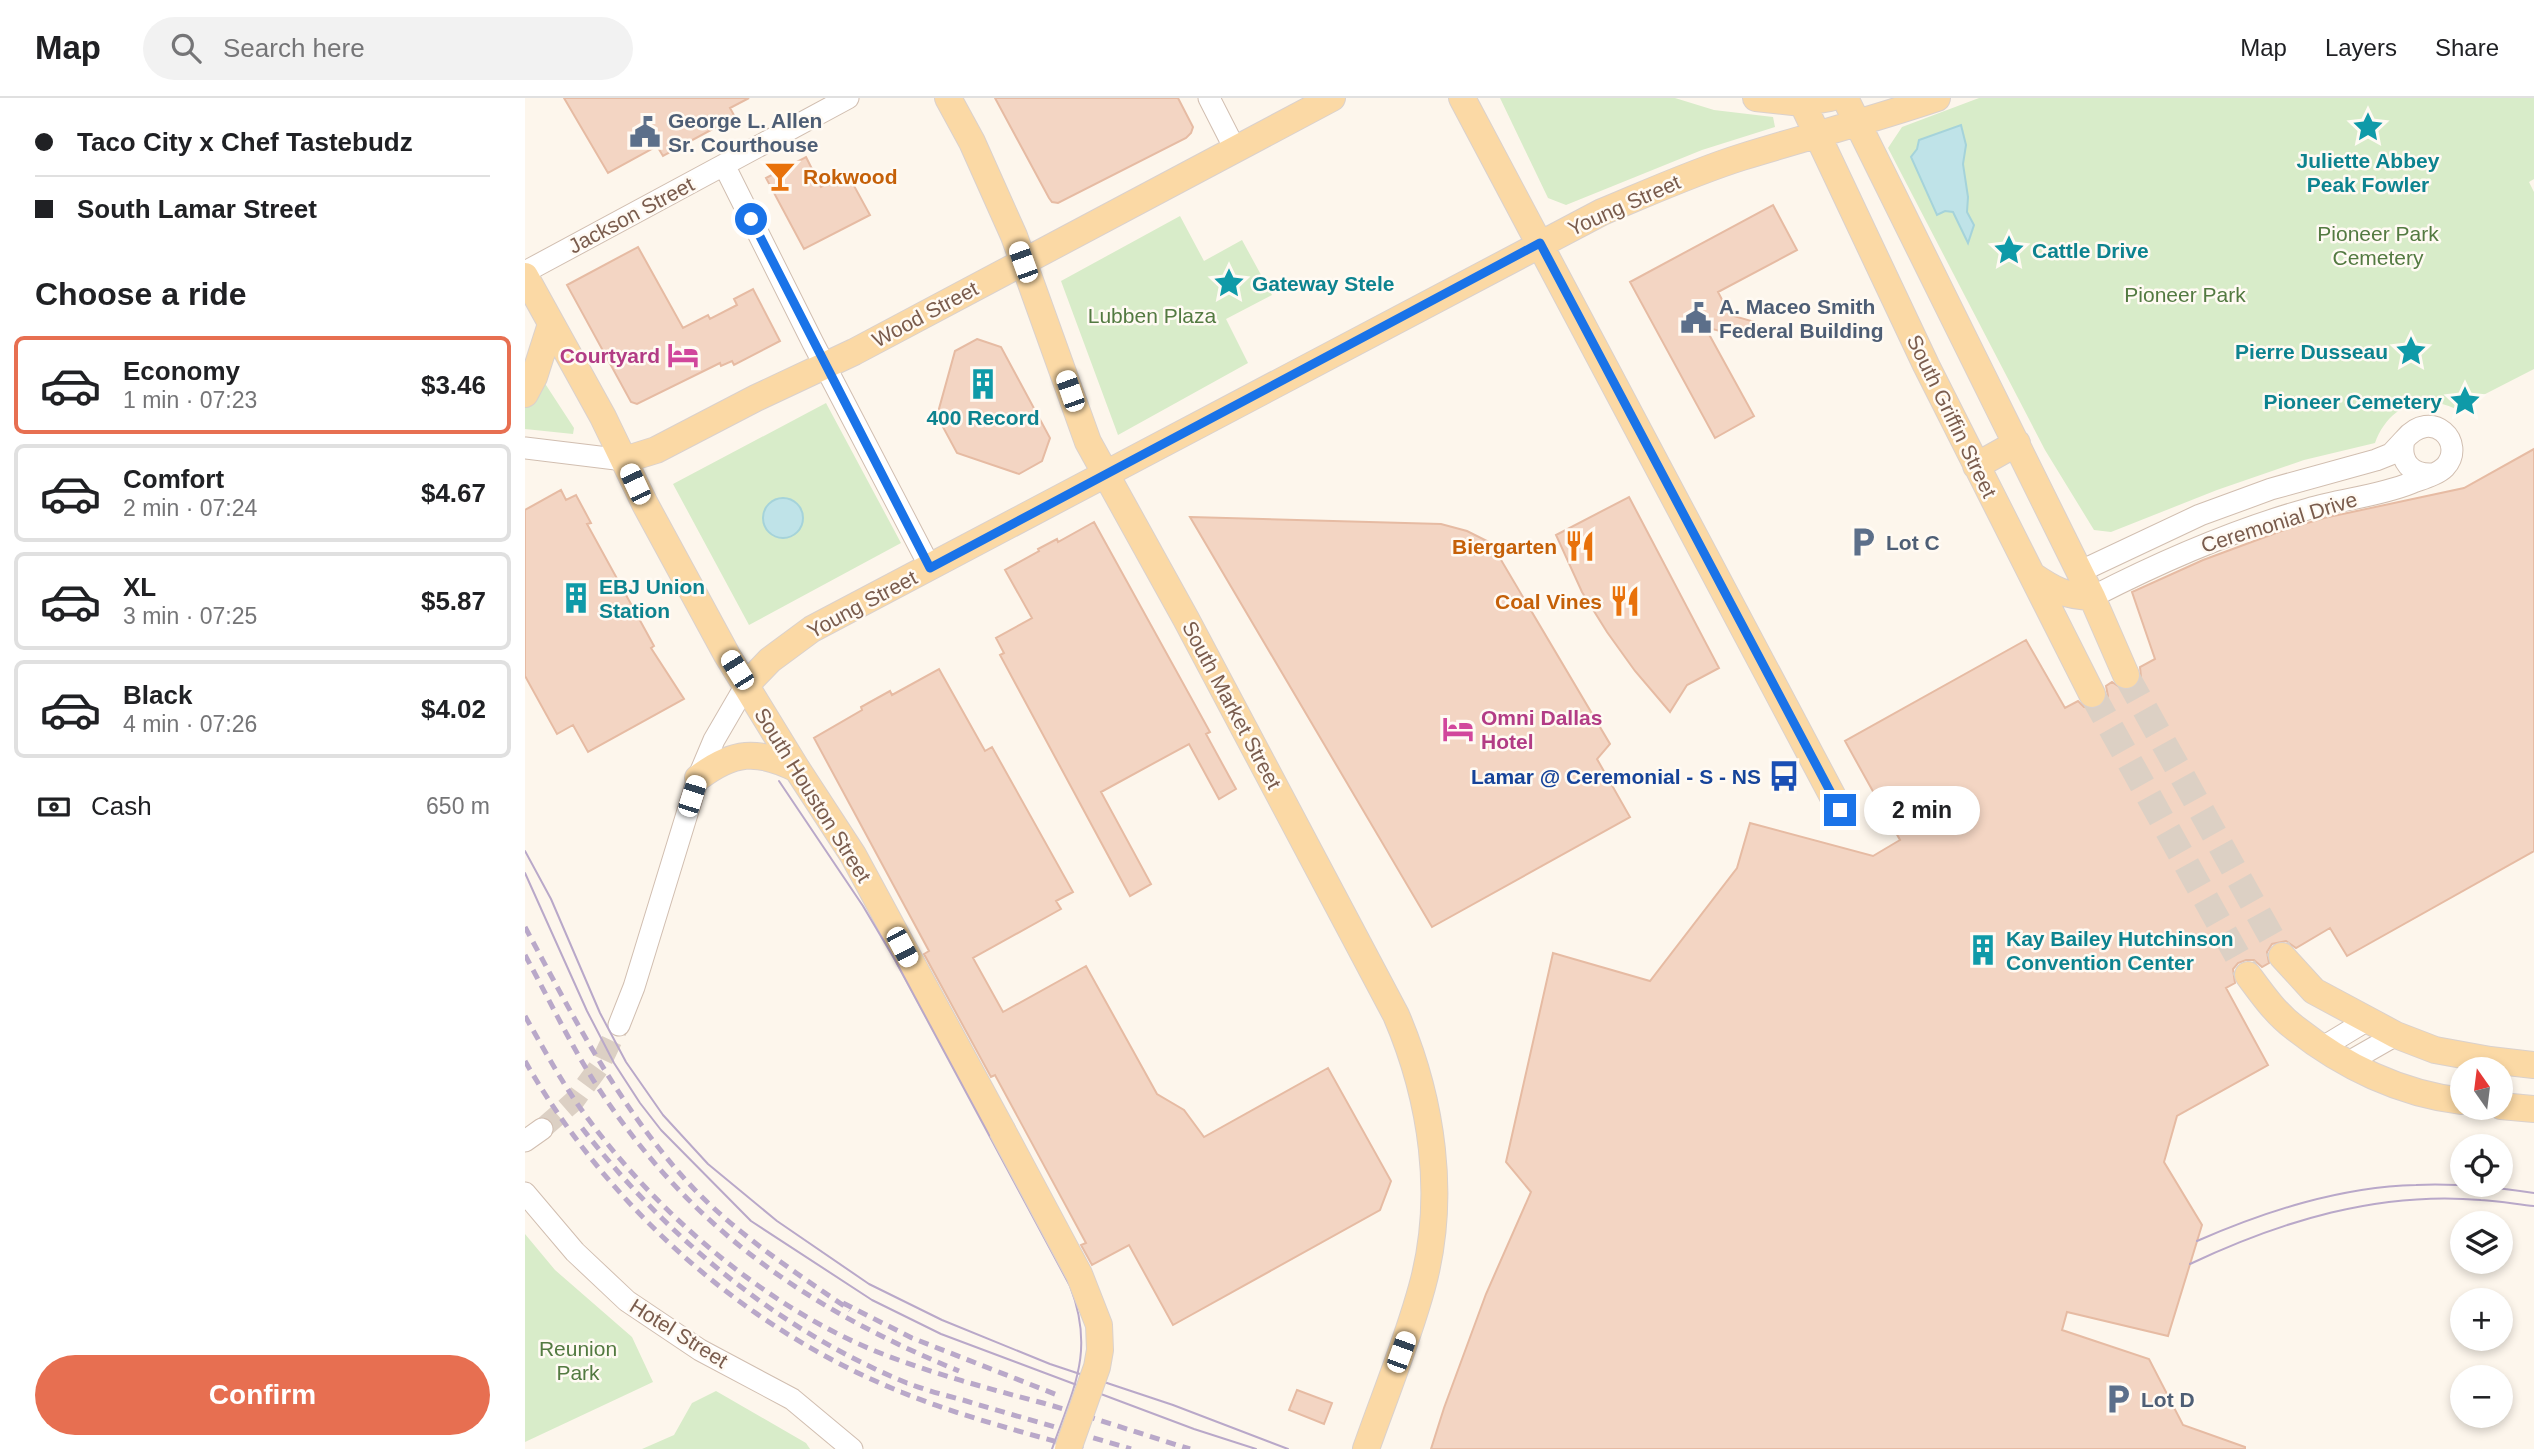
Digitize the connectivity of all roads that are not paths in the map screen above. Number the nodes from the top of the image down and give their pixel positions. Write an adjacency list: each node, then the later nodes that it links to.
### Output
1 (848, 98): 14 (street, Jackson Street)
2 (948, 98): 16 (main road, South Market Street)
3 (1209, 98): 13 (street)
4 (1332, 98): 13 (main road, Wood Street)
5 (1462, 98): 15 (main road)
6 (1756, 98): 10 (main road)
7 (1830, 98): 10 (main road)
8 (1845, 98): 11 (main road, South Griffin Street)
9 (1937, 98): 11 (main road, Young Street)
10 (1801, 101): 12 (main road, South Griffin Street)
11 (1858, 124): 12 (main road, Young Street); 22 (main road, South Griffin Street)
12 (1816, 136): 15 (main road, Young Street); 25 (main road, South Griffin Street)
13 (1234, 149): 16 (main road, Wood Street)
14 (724, 164): 17 (street, Jackson Street); 19 (street)
15 (1540, 243): 26 (main road, Young Street); 37 (main road)
16 (1023, 262): 19 (main road, Wood Street); 26 (main road, South Market Street)
17 (525, 274): 18 (main road, South Houston Street)
18 (551, 324): 20 (main road); 24 (main road, South Houston Street)
19 (825, 365): 24 (main road, Wood Street); 28 (street)
20 (525, 394)
21 (2403, 440): 27 (street); 27 (street, Ceremonial Drive); 29 (street, Ceremonial Drive)
22 (2017, 443): 25 (main road); 29 (main road, South Griffin Street)
23 (525, 448): 24 (street)
24 (624, 460): 33 (main road, South Houston Street)
25 (1976, 466): 30 (main road, South Griffin Street)
26 (1105, 474): 28 (main road, Young Street); 52 (main road, South Market Street)
27 (2432, 474): 31 (street, Ceremonial Drive)
28 (930, 568): 33 (main road, Young Street)
29 (2079, 572): 31 (main road, South Griffin Street)
30 (2031, 574): 31 (main road); 34 (main road, South Griffin Street)
31 (2092, 597): 32 (main road, South Griffin Street)
32 (2126, 675)
33 (746, 685): 35 (main road, South Houston Street); 36 (street)
34 (2092, 694)
35 (797, 769): 36 (main road); 51 (main road, South Houston Street, bridge)
36 (698, 778): 41 (street)
37 (1840, 810)
38 (2282, 956): 40 (main road)
39 (2248, 975): 43 (main road)
40 (2366, 1021): 42 (main road); 43 (street)
41 (619, 1025)
42 (2396, 1035): 44 (street); 45 (main road)
43 (2323, 1047): 44 (main road)
44 (2347, 1063): 46 (main road)
45 (2534, 1065)
46 (2450, 1100)
47 (2513, 1106): 48 (main road)
48 (2534, 1109)
49 (525, 1193): 50 (street, Hotel Street)
50 (852, 1449)
51 (1068, 1449)
52 (1366, 1449)

